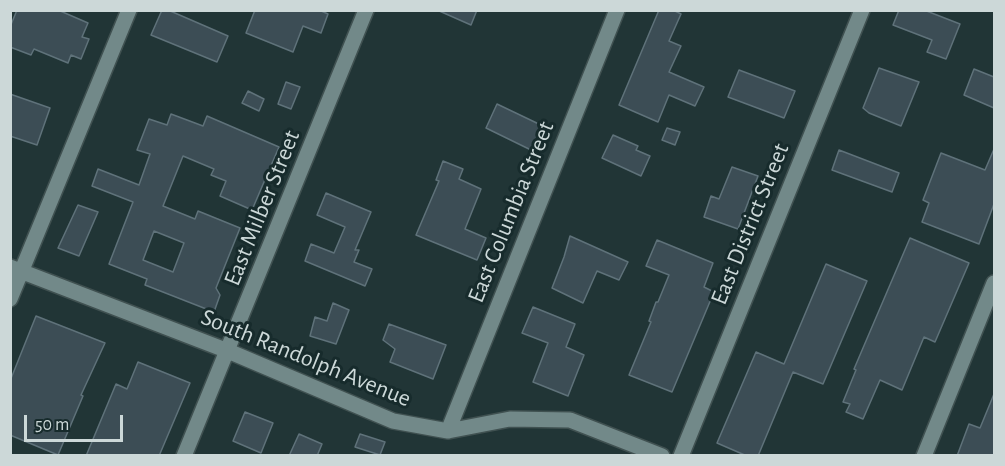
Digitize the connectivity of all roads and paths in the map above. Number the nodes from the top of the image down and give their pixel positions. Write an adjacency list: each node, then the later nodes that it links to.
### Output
1 (129, 10): 5 (street)
2 (366, 10): 8 (street, East Milber Street)
3 (617, 10): 9 (street, East Columbia Street)
4 (862, 10): 12 (street, East District Street)
5 (16, 269): 7 (street); 8 (street, South Randolph Avenue)
6 (994, 283): 13 (street)
7 (10, 300)
8 (228, 351): 9 (street, South Randolph Avenue); 10 (street, East Milber Street)
9 (448, 431): 11 (street, South Randolph Avenue)
10 (184, 456)
11 (662, 456)
12 (681, 456)
13 (924, 456)

